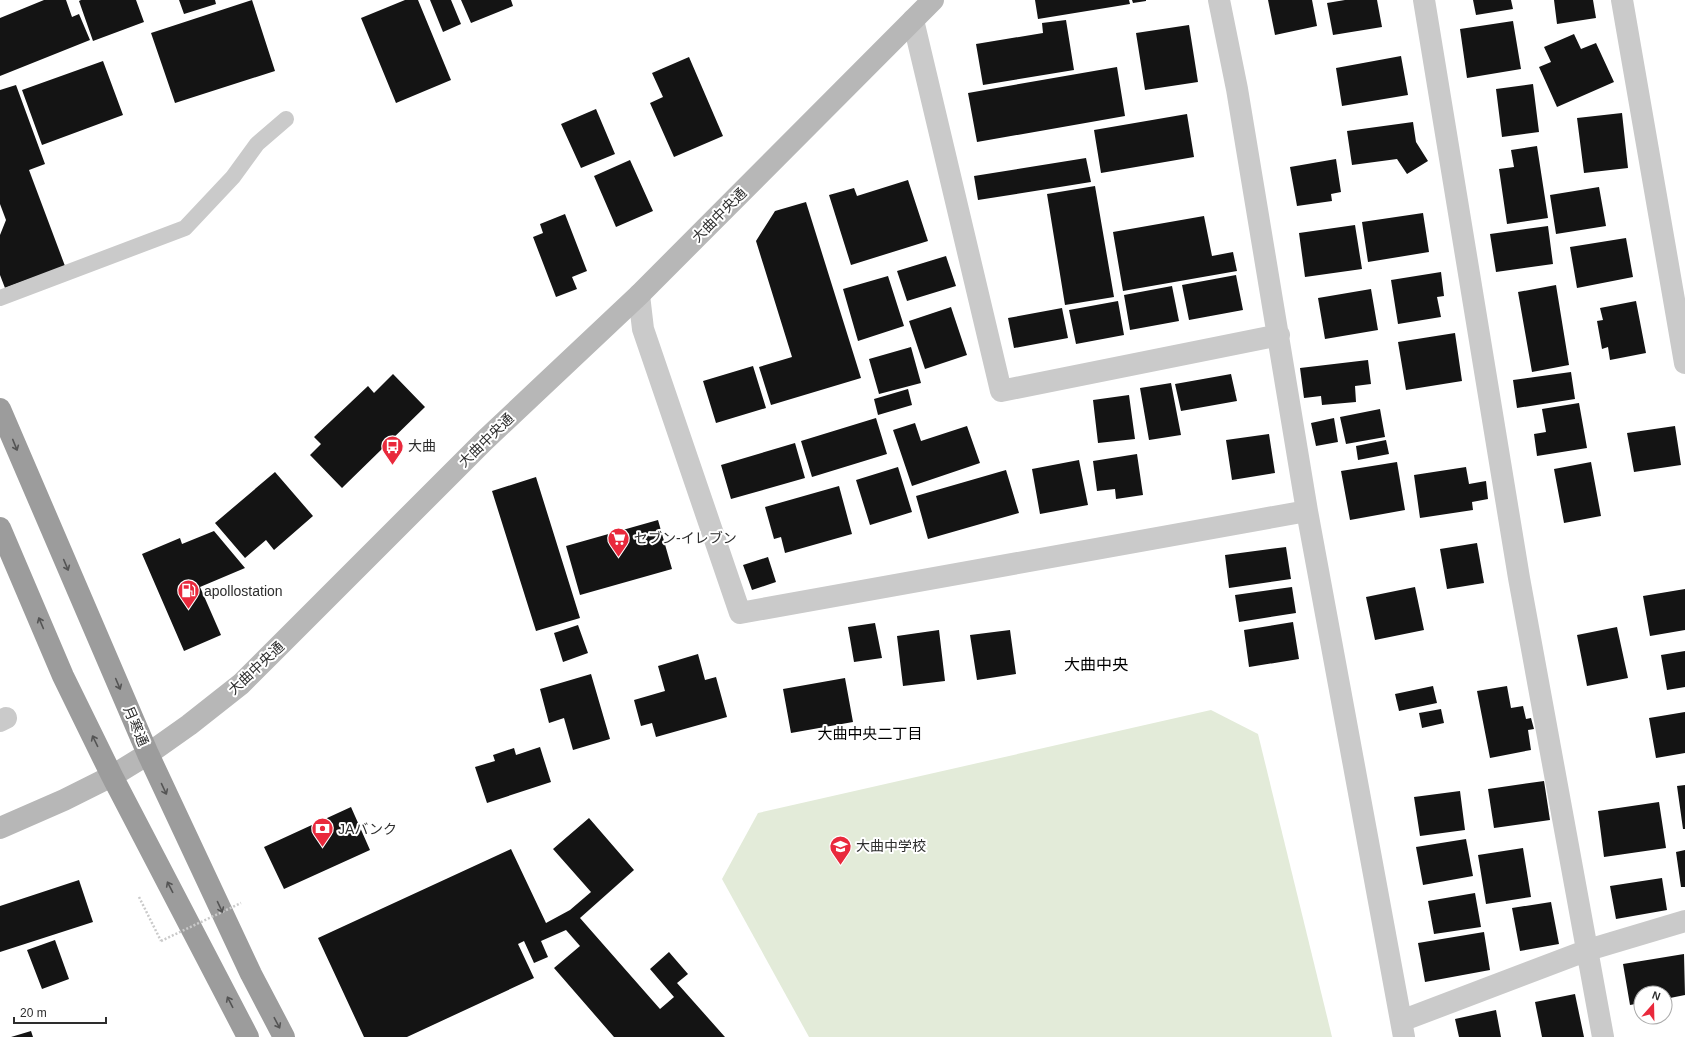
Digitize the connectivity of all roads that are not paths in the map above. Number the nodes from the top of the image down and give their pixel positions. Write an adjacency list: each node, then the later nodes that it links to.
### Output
1 (933, 0): 5 (main road, 大曲中央通)
2 (1219, 0): 9 (street)
3 (1424, 0): 18 (street)
4 (1622, 0): 10 (street)
5 (913, 20): 7 (main road, 大曲中央通); 9 (street)
6 (286, 119): 8 (lane)
7 (639, 294): 12 (street); 14 (main road, 大曲中央通)
8 (0, 298)
9 (1279, 335): 12 (street)
10 (1685, 362)
11 (0, 409): 14 (highway, 月寒通, one-way to 14)
12 (1307, 512): 19 (street)
13 (0, 528): 15 (highway, one-way to 13)
14 (148, 754): 15 (main road, 大曲中央通); 21 (highway, 月寒通, one-way to 21)
15 (112, 776): 16 (main road, 大曲中央通); 20 (highway, one-way to 15)
16 (0, 828)
17 (1685, 920): 18 (street)
18 (1588, 950): 19 (street); 22 (street)
19 (1403, 1029)
20 (248, 1037)
21 (284, 1037)
22 (1603, 1037)

